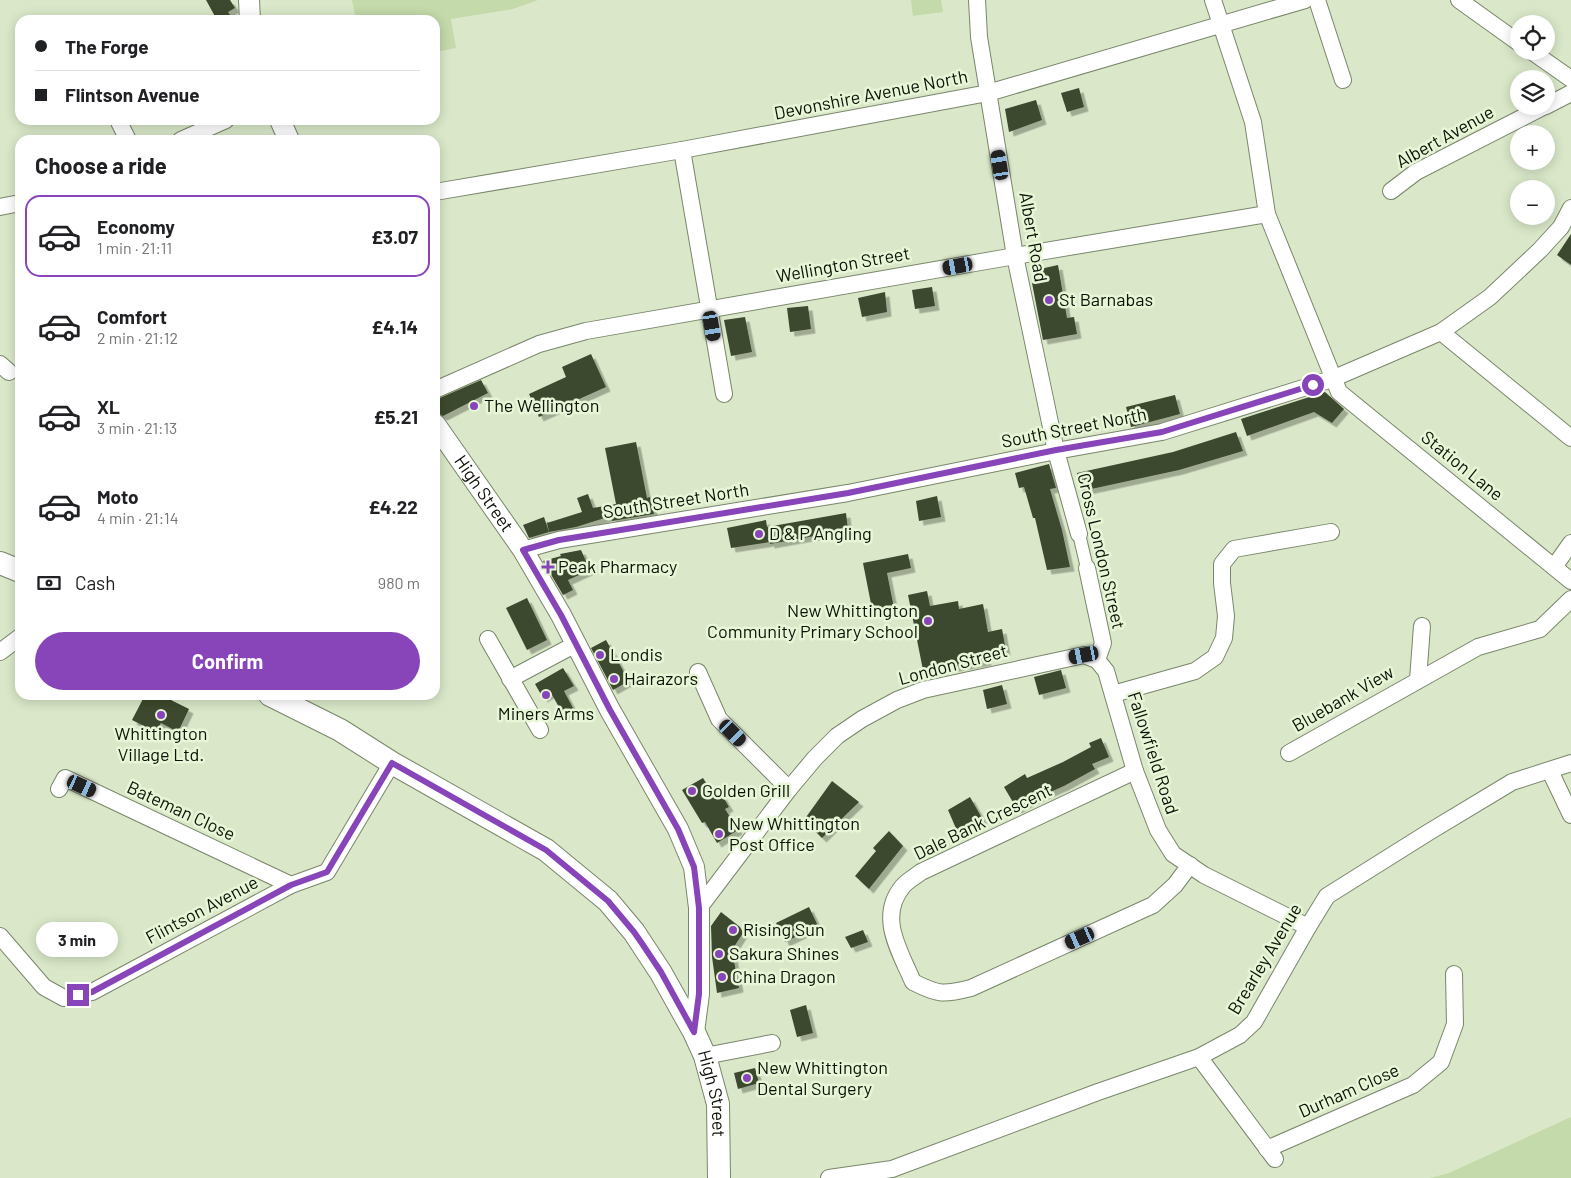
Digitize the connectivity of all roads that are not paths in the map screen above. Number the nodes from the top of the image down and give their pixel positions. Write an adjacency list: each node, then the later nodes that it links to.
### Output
1 (249, 0): 7 (street)
2 (977, 0): 13 (street, Albert Road)
3 (1213, 0): 8 (street, Station Lane)
4 (1305, 0): 8 (street, Devonshire Avenue North)
5 (1317, 0): 12 (street)
6 (1459, 0): 9 (street)
7 (250, 15)
8 (1221, 25): 13 (street, Devonshire Avenue North); 25 (street, Station Lane)
9 (1510, 37)
10 (1544, 60): 11 (street)
11 (1571, 79)
12 (1344, 80)
13 (988, 93): 19 (street, Devonshire Avenue North); 26 (street, Albert Road)
14 (1571, 93): 15 (street, Albert Avenue)
15 (1555, 101)
16 (1528, 115): 21 (street, Albert Avenue)
17 (216, 125): 18 (street)
18 (195, 135)
19 (682, 150): 20 (street, Devonshire Avenue North); 27 (street)
20 (440, 191)
21 (1391, 191)
22 (15, 204): 23 (street)
23 (0, 207)
24 (1571, 208): 28 (street, South Street North)
25 (1267, 214): 26 (street, Wellington Street); 29 (street, Station Lane)
26 (1015, 256): 27 (street, Wellington Street); 34 (street, Albert Road)
27 (709, 309): 30 (street, Wellington Street); 31 (street)
28 (1441, 332): 29 (street, South Street North); 33 (street)
29 (1332, 379): 34 (street, South Street North); 40 (street, Station Lane)
30 (440, 388)
31 (724, 394)
32 (440, 431): 38 (street, High Street)
33 (1571, 438)
34 (1056, 450): 36 (street, Cross London Street); 38 (street, South Street North)
35 (1331, 532): 54 (street)
36 (1079, 534): 41 (street, Cross London Street)
37 (1571, 543): 40 (street)
38 (523, 550): 48 (street, High Street)
39 (0, 563): 42 (main road)
40 (1554, 567): 43 (street, Station Lane)
41 (1087, 568): 50 (street, Cross London Street)
42 (15, 570)
43 (1571, 581)
44 (1571, 599): 53 (street, Bluebank View)
45 (1422, 626): 53 (street, Bluebank View)
46 (488, 639): 52 (street)
47 (15, 641): 49 (street)
48 (576, 644): 52 (street); 67 (street, High Street)
49 (0, 652)
50 (1097, 660): 54 (street, Fallowfield Road); 63 (street, London Street)
51 (698, 672): 63 (street)
52 (510, 679): 56 (street)
53 (1418, 680): 57 (street, Bluebank View)
54 (1113, 694): 60 (street, Fallowfield Road)
55 (280, 700): 58 (main road)
56 (540, 730)
57 (1289, 753)
58 (392, 763): 66 (street, Flintson Avenue); 71 (main road)
59 (1571, 763): 61 (street, Brearley Avenue)
60 (1135, 771): 65 (street, Fallowfield Road); 65 (street, Dale Bank Crescent)
61 (1550, 771): 64 (street); 68 (street, Brearley Avenue)
62 (60, 789): 66 (street, Bateman Close)
63 (789, 789): 67 (street, London Street)
64 (1571, 815)
65 (1190, 865): 68 (street, Fallowfield Road)
66 (291, 885): 69 (street, Flintson Avenue)
67 (699, 908): 71 (street, High Street)
68 (1308, 926): 74 (street, Brearley Avenue)
69 (0, 936)
70 (1454, 974): 74 (street, Durham Close)
71 (694, 1032): 73 (main road, High Street)
72 (772, 1043): 73 (street)
73 (705, 1056): 75 (main road, High Street)
74 (1199, 1057): 76 (street, Brearley Avenue)
75 (719, 1178)
76 (829, 1178)

